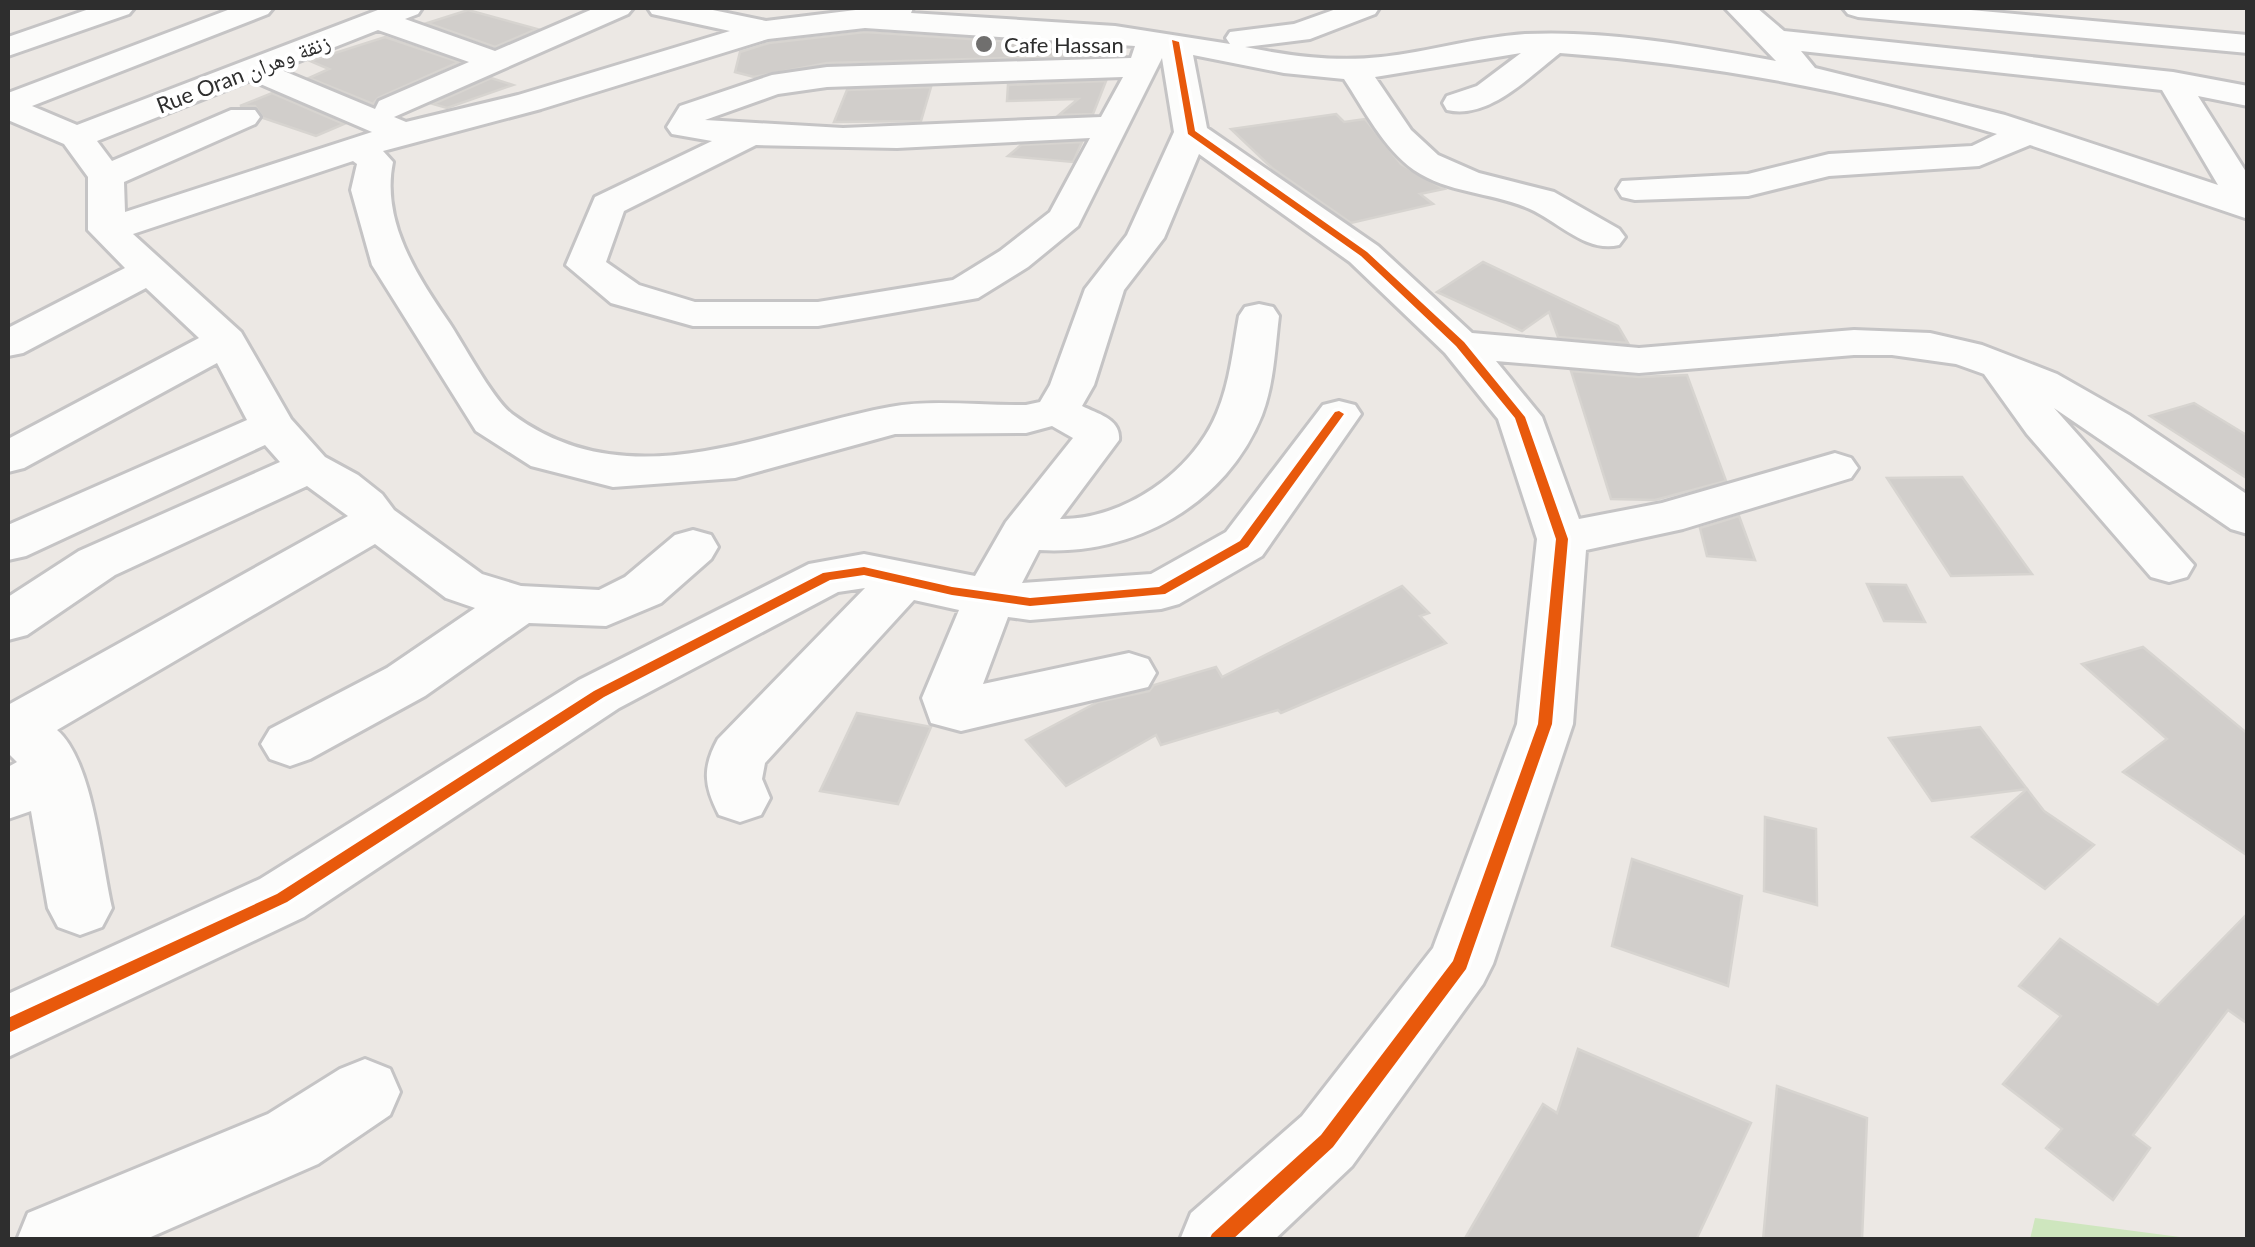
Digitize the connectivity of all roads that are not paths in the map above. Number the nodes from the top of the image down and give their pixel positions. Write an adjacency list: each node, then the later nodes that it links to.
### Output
1 (119, 8): 20 (street)
2 (258, 8): 31 (street)
3 (618, 8): 23 (street)
4 (662, 8): 17 (street)
5 (904, 8): 14 (street)
6 (1065, 8): 15 (street)
7 (1365, 8): 21 (street)
8 (1740, 8): 18 (street)
9 (1858, 8): 12 (street)
10 (2093, 8): 13 (street)
11 (394, 12): 23 (street); 25 (street, Rue Oran زنقة وهران)
12 (1942, 16): 19 (street); 22 (street)
13 (2171, 16): 19 (street)
14 (864, 19): 15 (street); 17 (street)
15 (994, 26): 21 (street)
16 (1554, 29): 24 (street); 27 (street); 30 (street)
17 (765, 30): 35 (street)
18 (1775, 39): 22 (street); 27 (street)
19 (2247, 44)
20 (8, 47)
21 (1157, 50): 24 (street); 34 (street); 36 (street); 39 (street)
22 (1944, 57): 26 (street); 32 (street)
23 (498, 62): 35 (street)
24 (1354, 68): 45 (street)
25 (254, 70): 35 (street); 38 (street, Rue Oran زنقة وهران)
26 (2066, 70): 28 (street); 40 (street)
27 (1803, 73): 32 (street)
28 (2172, 82): 29 (street); 43 (street)
29 (2248, 96)
30 (1459, 104)
31 (8, 106): 38 (street)
32 (1946, 109): 37 (street)
33 (243, 117): 41 (street)
34 (1111, 127): 39 (street); 39 (street)
35 (362, 132): 44 (street); 52 (street)
36 (1191, 132): 50 (street); 52 (street)
37 (2027, 133): 40 (street); 42 (street)
38 (76, 137): 41 (street)
39 (746, 137)
40 (2092, 152): 43 (street)
41 (106, 176): 44 (street)
42 (1636, 189)
43 (2248, 206)
44 (107, 230): 46 (street)
45 (1606, 237)
46 (148, 271): 48 (street); 49 (street)
47 (1259, 316): 60 (street)
48 (226, 341): 54 (street); 55 (street)
49 (8, 344)
50 (1460, 344): 51 (street); 61 (street)
51 (1998, 364): 58 (street); 64 (street)
52 (1057, 411): 60 (street)
53 (1339, 414): 66 (street)
54 (272, 426): 56 (street); 62 (street)
55 (8, 458)
56 (309, 467): 59 (street); 68 (street)
57 (1836, 468): 61 (street)
58 (2248, 518)
59 (377, 521): 67 (street); 71 (street)
60 (1023, 532): 66 (street)
61 (1562, 539): 77 (street)
62 (8, 544)
63 (693, 547): 67 (street)
64 (2169, 565)
65 (903, 580): 66 (street); 72 (street); 74 (street)
66 (990, 596): 69 (street)
67 (519, 604): 70 (street)
68 (8, 622)
69 (1129, 673)
70 (290, 744)
71 (21, 753): 73 (street)
72 (740, 798)
73 (80, 908)
74 (8, 1026)
75 (365, 1092): 76 (street)
76 (55, 1240)
77 (1218, 1240)

